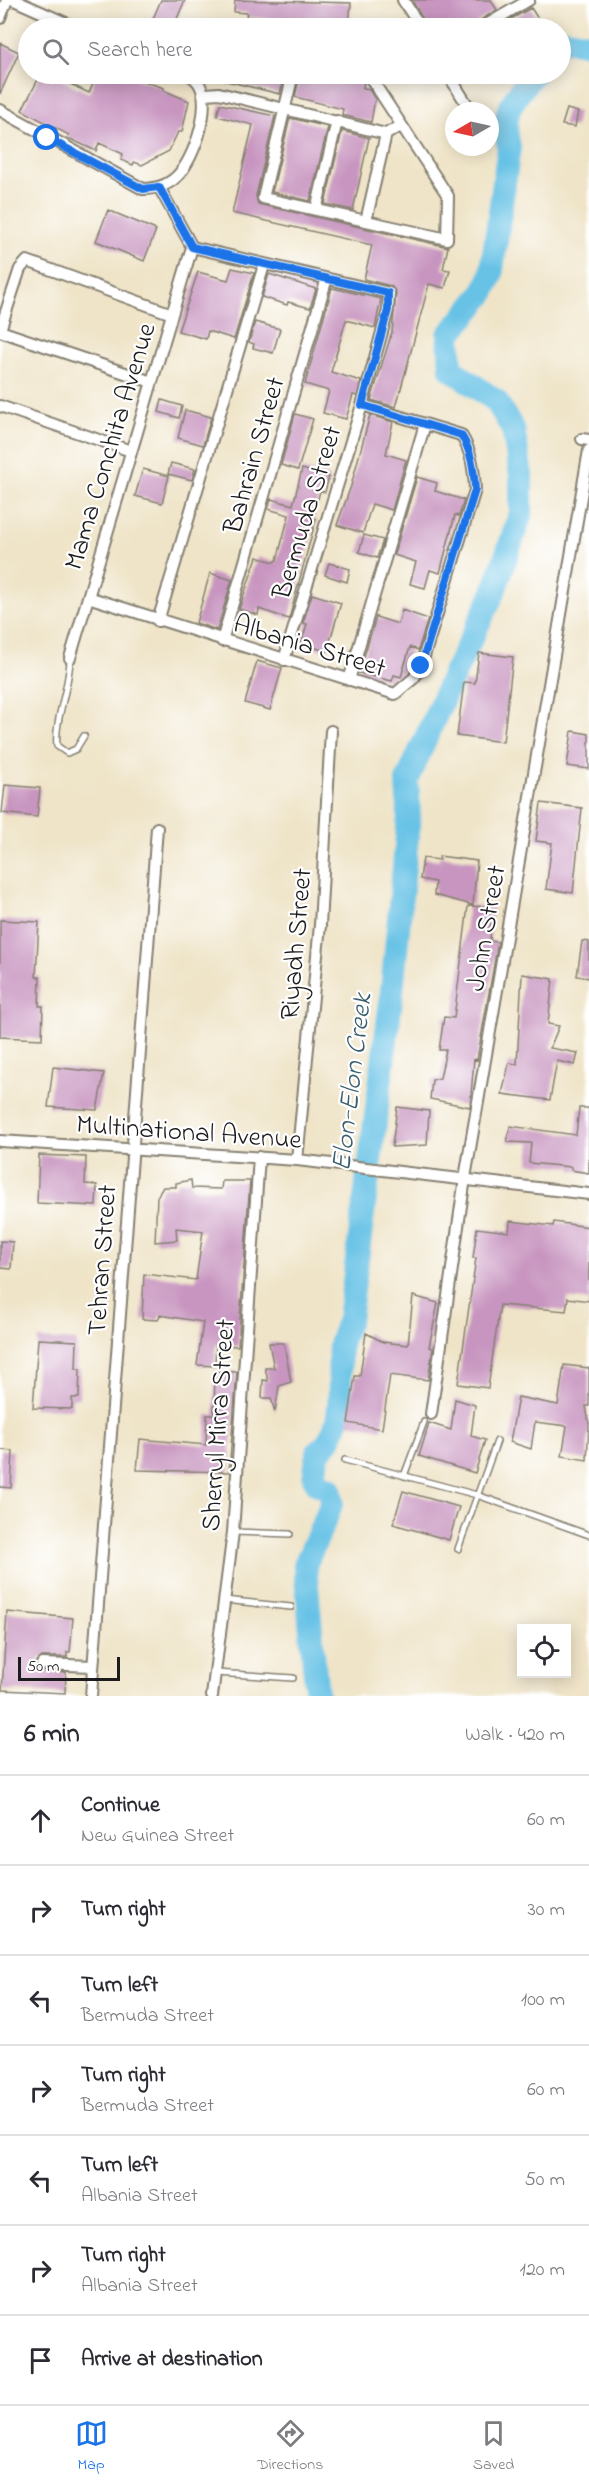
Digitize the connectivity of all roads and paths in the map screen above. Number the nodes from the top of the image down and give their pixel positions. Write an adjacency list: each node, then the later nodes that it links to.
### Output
1 (7, 0): 5 (street)
2 (14, 0): 6 (street)
3 (403, 0): 7 (street)
4 (529, 0): 8 (street)
5 (0, 18)
6 (54, 18)
7 (415, 18)
8 (498, 18)
9 (199, 84): 13 (street)
10 (290, 84): 15 (street)
11 (374, 84): 18 (street)
12 (454, 84): 14 (street)
13 (205, 94): 15 (street); 20 (street)
14 (465, 102)
15 (284, 109): 17 (street); 21 (street)
16 (0, 110): 20 (street)
17 (337, 121): 19 (street); 21 (street)
18 (401, 126): 19 (street); 22 (street)
19 (386, 134): 22 (street)
20 (159, 187): 23 (street)
21 (316, 210): 22 (street)
22 (366, 221)
23 (192, 247): 24 (street, Bermuda Street); 26 (street, Mama Conchita Avenue)
24 (264, 265): 25 (street, Bermuda Street); 35 (street)
25 (326, 280): 29 (street, Bermuda Street); 36 (street, Bahrain Street)
26 (172, 314): 27 (street); 28 (street, Mama Conchita Avenue)
27 (0, 330): 28 (street)
28 (152, 382): 33 (street, Mama Conchita Avenue)
29 (362, 405): 31 (street, Albania Street); 38 (street, Bermuda Street)
30 (0, 406): 33 (street)
31 (425, 424): 39 (street); 39 (street, Albania Street)
32 (589, 450): 47 (street, John Street)
33 (131, 451): 34 (street, Mama Conchita Avenue)
34 (88, 597): 35 (street, Albania Street); 37 (street, Mama Conchita Avenue)
35 (158, 621): 36 (street, Albania Street)
36 (222, 641): 38 (street, Albania Street)
37 (70, 658): 41 (lane)
38 (284, 660): 39 (street, Albania Street)
39 (349, 680)
40 (331, 731): 46 (street, Riyadh Street)
41 (84, 736)
42 (157, 828): 44 (street, Tehran Street)
43 (0, 1141): 44 (street, Multinational Avenue)
44 (132, 1148): 45 (street, Multinational Avenue); 61 (street, Tehran Street)
45 (260, 1157): 46 (street, Multinational Avenue); 54 (street, Sherryl Mirra Street)
46 (297, 1160): 47 (street, Multinational Avenue)
47 (465, 1178): 48 (street, Multinational Avenue); 49 (street, John Street)
48 (589, 1194)
49 (427, 1418): 52 (lane)
50 (497, 1441): 53 (lane)
51 (345, 1460): 52 (lane)
52 (404, 1476): 53 (lane)
53 (477, 1495): 56 (lane); 57 (lane)
54 (233, 1532): 55 (lane); 58 (street, Sherryl Mirra Street)
55 (290, 1534)
56 (589, 1534)
57 (458, 1549)
58 (223, 1600): 59 (lane); 62 (street, Sherryl Mirra Street)
59 (291, 1607)
60 (42, 1664): 61 (street)
61 (93, 1666): 64 (street, Tehran Street)
62 (215, 1673): 63 (lane); 65 (street, Sherryl Mirra Street)
63 (292, 1678)
64 (91, 1696)
65 (212, 1696)

